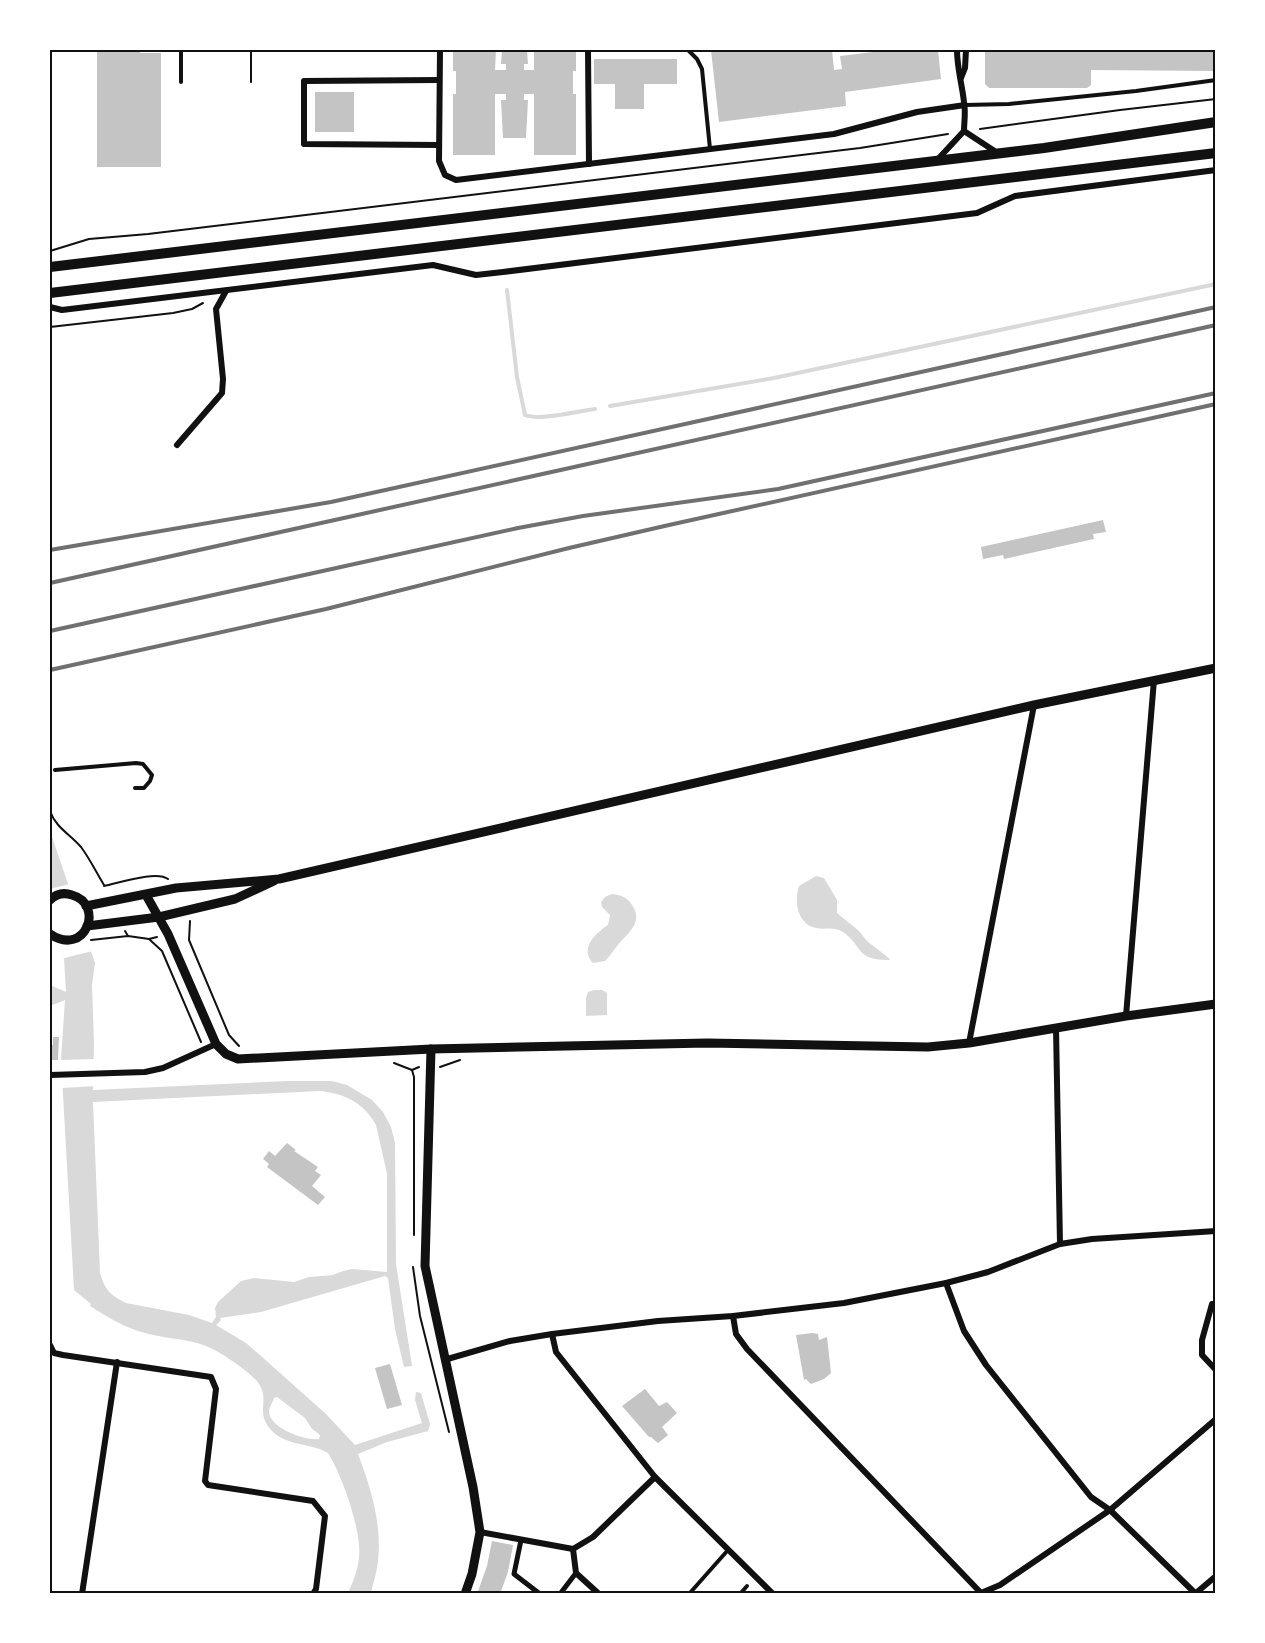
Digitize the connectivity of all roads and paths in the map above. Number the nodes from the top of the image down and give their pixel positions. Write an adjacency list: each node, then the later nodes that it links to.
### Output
1 (181, 50): 11 (lane)
2 (251, 50): 12 (path)
3 (440, 50): 9 (street)
4 (588, 50): 22 (street)
5 (688, 50): 18 (lane)
6 (957, 50): 8 (street)
7 (966, 50): 8 (street)
8 (961, 79): 14 (street)
9 (439, 80): 17 (street); 17 (street)
10 (1215, 80): 14 (lane)
11 (181, 81)
12 (251, 81)
13 (1215, 99): 16 (path)
14 (965, 105): 16 (street); 18 (street)
15 (1215, 122): 20 (main road)
16 (964, 131): 20 (street); 21 (street); 24 (path)
17 (439, 145): 22 (street)
18 (711, 150): 22 (street)
19 (1215, 153): 27 (main road)
20 (999, 154): 21 (main road)
21 (937, 161): 25 (main road)
22 (589, 164)
23 (1215, 171): 26 (street)
24 (50, 251)
25 (50, 267)
26 (226, 291): 28 (street); 31 (street)
27 (50, 293)
28 (50, 307)
29 (173, 312): 30 (path)
30 (50, 327)
31 (177, 445)
32 (1215, 668): 33 (street)
33 (1154, 680): 34 (street); 49 (street)
34 (1034, 705): 38 (street); 51 (street)
35 (55, 770): 36 (lane)
36 (135, 788)
37 (50, 810): 39 (path)
38 (279, 879): 40 (street); 43 (street)
39 (104, 886)
40 (146, 895): 42 (street); 43 (street)
41 (50, 900): 42 (street)
42 (86, 906): 44 (street)
43 (159, 917): 44 (street); 52 (street)
44 (86, 928): 46 (street)
45 (189, 929): 54 (path)
46 (50, 934)
47 (89, 941): 53 (path)
48 (1215, 1004): 49 (street)
49 (1126, 1016): 50 (street)
50 (1056, 1028): 51 (street); 61 (street)
51 (969, 1042): 55 (street)
52 (216, 1044): 53 (street); 55 (street)
53 (206, 1049): 59 (street)
54 (242, 1049)
55 (431, 1049): 57 (street)
56 (463, 1059): 57 (path)
57 (430, 1067): 58 (path); 67 (street)
58 (412, 1070)
59 (50, 1075)
60 (1215, 1231): 61 (street)
61 (1060, 1244): 62 (street)
62 (946, 1283): 64 (street); 72 (street)
63 (1212, 1305): 69 (street)
64 (733, 1316): 65 (street); 89 (street)
65 (552, 1334): 67 (street); 71 (street)
66 (50, 1345): 68 (street)
67 (444, 1360): 73 (street)
68 (117, 1362): 80 (street); 81 (street)
69 (1215, 1370)
70 (1215, 1419): 72 (street)
71 (655, 1477): 75 (street); 76 (street)
72 (1110, 1510): 89 (street); 90 (street)
73 (480, 1532): 74 (street); 82 (street)
74 (521, 1540): 75 (street); 83 (street)
75 (573, 1549): 77 (street)
76 (729, 1550): 86 (lane); 88 (street)
77 (576, 1573): 84 (street); 85 (street)
78 (1215, 1576): 90 (street)
79 (747, 1586): 87 (lane)
80 (82, 1593)
81 (313, 1593)
82 (465, 1593)
83 (540, 1593)
84 (560, 1593)
85 (599, 1593)
86 (689, 1593)
87 (740, 1593)
88 (773, 1593)
89 (982, 1593)
90 (1196, 1593)

